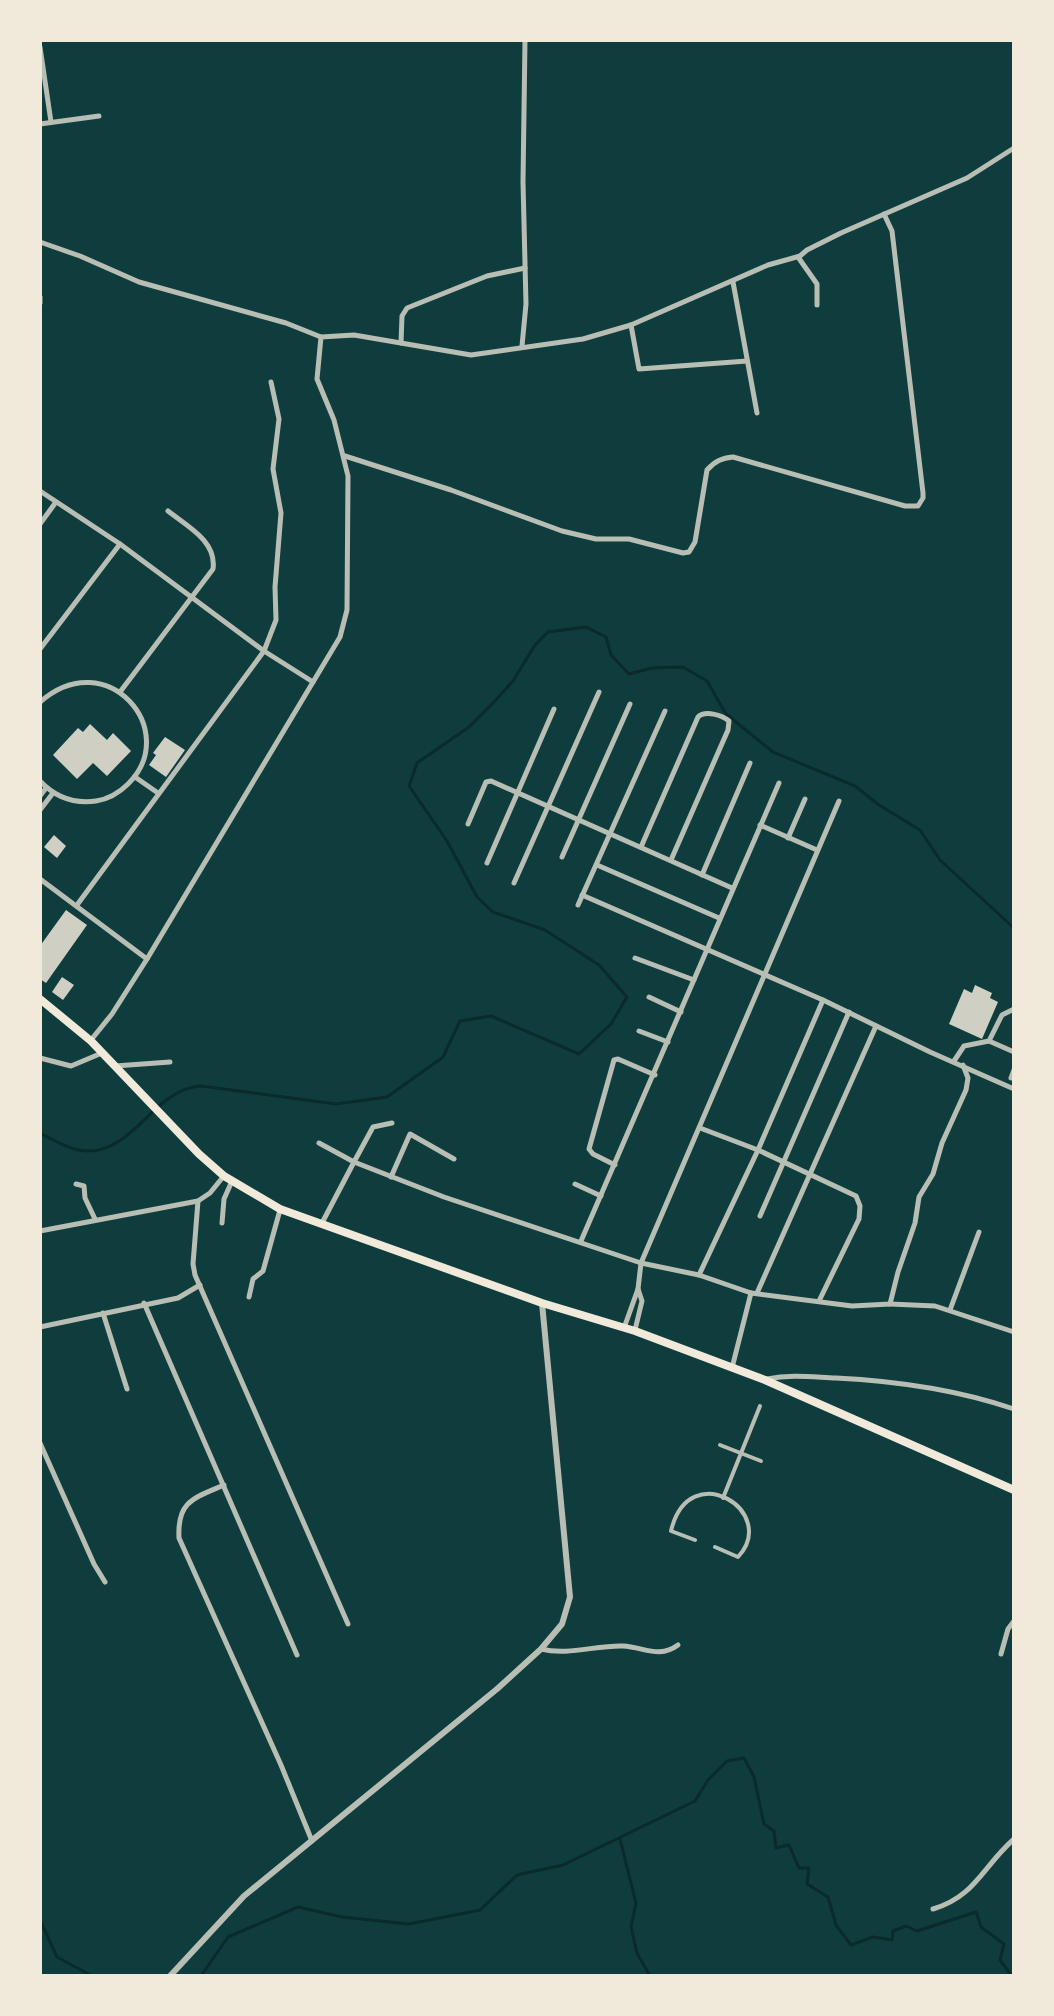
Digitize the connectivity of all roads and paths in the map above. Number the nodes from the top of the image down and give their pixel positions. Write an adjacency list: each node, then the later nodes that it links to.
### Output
1 (525, 40): 10 (street)
2 (40, 47): 4 (street)
3 (99, 116): 4 (street)
4 (51, 122): 5 (street)
5 (40, 124)
6 (1014, 148): 7 (street)
7 (884, 214): 9 (street); 22 (street)
8 (40, 242): 16 (street)
9 (798, 257): 11 (street); 14 (street)
10 (525, 268): 17 (street); 18 (street)
11 (733, 282): 15 (street); 19 (street)
12 (40, 297): 13 (street)
13 (40, 303)
14 (817, 305)
15 (631, 325): 18 (street); 19 (street)
16 (321, 337): 17 (street); 22 (street)
17 (401, 343): 18 (street)
18 (522, 346)
19 (747, 361): 21 (street)
20 (271, 382): 30 (street)
21 (757, 413)
22 (345, 456): 31 (street)
23 (40, 491): 24 (street)
24 (56, 502): 26 (street); 27 (street)
25 (168, 511): 28 (street)
26 (40, 524)
27 (120, 544): 28 (street); 29 (street)
28 (191, 596): 30 (street); 32 (street)
29 (40, 649)
30 (264, 651): 31 (street); 44 (street)
31 (313, 682): 72 (street)
32 (120, 692): 34 (street); 39 (street)
33 (599, 692): 49 (street)
34 (40, 702)
35 (630, 704): 51 (street)
36 (554, 709): 45 (street)
37 (665, 711): 54 (street)
38 (750, 763): 62 (street)
39 (135, 777): 43 (street); 44 (street)
40 (40, 781): 42 (street)
41 (779, 783): 53 (street)
42 (46, 788): 43 (street); 46 (street)
43 (53, 793): 50 (street)
44 (158, 793): 67 (street)
45 (516, 793): 49 (street); 52 (street); 60 (street)
46 (40, 796)
47 (805, 799): 55 (street)
48 (839, 801): 57 (street)
49 (547, 807): 51 (street); 64 (street)
50 (40, 810)
51 (578, 819): 54 (street); 58 (street)
52 (468, 824)
53 (760, 825): 55 (street); 65 (street)
54 (609, 832): 56 (street); 61 (street)
55 (788, 838): 57 (street)
56 (641, 847): 59 (street); 59 (street)
57 (817, 850): 73 (street)
58 (562, 857)
59 (671, 860): 62 (street)
60 (487, 863)
61 (597, 865): 66 (street); 69 (street)
62 (702, 875): 65 (street)
63 (40, 879): 67 (street)
64 (514, 883)
65 (732, 888): 69 (street)
66 (582, 895): 68 (street); 70 (street)
67 (77, 905): 72 (street)
68 (578, 905)
69 (719, 918): 70 (street)
70 (707, 951): 73 (street); 74 (street)
71 (635, 958): 74 (street)
72 (147, 959): 83 (street)
73 (765, 975): 77 (street); 98 (street)
74 (694, 980): 79 (street)
75 (649, 997): 79 (street)
76 (40, 999): 83 (highway)
77 (823, 1000): 80 (street); 100 (street)
78 (1014, 1009): 84 (street)
79 (681, 1012): 85 (street)
80 (849, 1012): 81 (street); 103 (street)
81 (876, 1026): 89 (street); 105 (street)
82 (639, 1031): 85 (street)
83 (91, 1041): 87 (highway)
84 (989, 1041): 86 (street); 89 (street)
85 (668, 1042): 94 (street)
86 (1014, 1052)
87 (102, 1053): 88 (street); 92 (highway)
88 (40, 1058)
89 (954, 1061): 91 (street)
90 (170, 1062): 92 (street)
91 (963, 1065): 96 (street); 129 (street)
92 (114, 1066): 107 (highway)
93 (1014, 1070): 95 (street)
94 (655, 1075): 104 (street); 104 (street)
95 (1011, 1078)
96 (1014, 1089)
97 (392, 1123): 102 (street)
98 (700, 1128): 100 (street); 120 (street)
99 (319, 1143): 102 (street)
100 (758, 1150): 103 (street); 121 (street)
101 (454, 1159): 106 (street)
102 (354, 1162): 106 (street); 116 (street)
103 (784, 1163): 105 (street); 113 (street)
104 (615, 1165): 110 (street)
105 (811, 1175): 124 (street); 126 (street)
106 (391, 1177): 119 (street)
107 (228, 1178): 111 (street); 112 (highway); 115 (street)
108 (76, 1184): 114 (street)
109 (575, 1184): 110 (street)
110 (601, 1196): 119 (street)
111 (198, 1201): 114 (street); 122 (street)
112 (280, 1209): 116 (highway); 125 (street)
113 (760, 1216)
114 (95, 1219): 117 (street)
115 (222, 1223)
116 (322, 1223): 128 (highway)
117 (40, 1231)
118 (979, 1232): 130 (street)
119 (581, 1241): 120 (street)
120 (641, 1263): 121 (street); 123 (street)
121 (699, 1275): 124 (street)
122 (200, 1285): 127 (street); 152 (street)
123 (638, 1289): 133 (street); 134 (street)
124 (754, 1293): 126 (street); 136 (street)
125 (249, 1297)
126 (819, 1301): 129 (street)
127 (144, 1303): 131 (street); 145 (street)
128 (542, 1303): 133 (highway); 154 (street)
129 (890, 1304): 130 (street)
130 (950, 1310): 135 (street)
131 (103, 1313): 132 (street); 138 (street)
132 (40, 1327)
133 (624, 1328): 134 (highway)
134 (635, 1331): 136 (highway)
135 (1014, 1332)
136 (732, 1368): 137 (highway)
137 (765, 1380): 140 (street); 146 (highway)
138 (127, 1389)
139 (760, 1406): 143 (street)
140 (1014, 1409)
141 (40, 1443): 150 (street)
142 (720, 1445): 143 (street)
143 (741, 1453): 144 (street); 147 (street)
144 (761, 1461)
145 (224, 1485): 156 (street); 158 (street)
146 (1014, 1490)
147 (723, 1498): 148 (street); 149 (street)
148 (695, 1540)
149 (715, 1547)
150 (105, 1582)
151 (1014, 1621): 155 (street)
152 (348, 1624)
153 (678, 1645): 154 (street)
154 (541, 1649): 158 (street)
155 (1001, 1654)
156 (297, 1655)
157 (1014, 1839): 159 (street)
158 (312, 1841): 160 (street)
159 (933, 1909)
160 (171, 1975)

